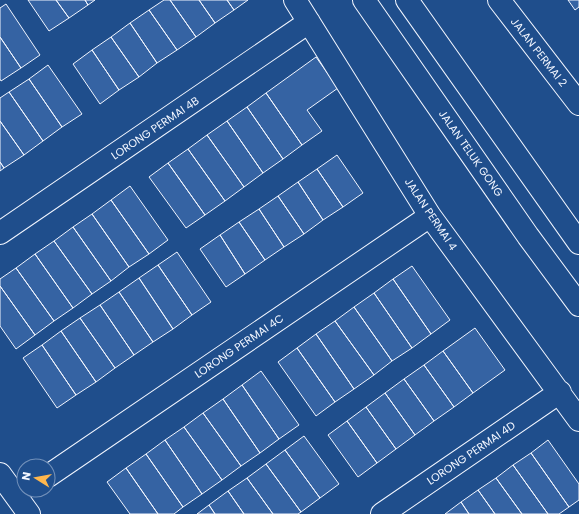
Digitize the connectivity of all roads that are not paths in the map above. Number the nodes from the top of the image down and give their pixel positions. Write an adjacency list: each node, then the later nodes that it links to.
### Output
1 (295, 0): 5 (street, JALAN PERMAI 4)
2 (364, 0): 10 (street, JALAN TELUK GONG)
3 (407, 0): 9 (street)
4 (499, 0): 6 (street, JALAN PERMAI 2)
5 (309, 22): 7 (street, JALAN PERMAI 4); 8 (street, LORONG PERMAI 4B)
6 (579, 104)
7 (430, 216): 11 (street, JALAN PERMAI 4); 13 (street, LORONG PERMAI 4C)
8 (0, 233)
9 (579, 243)
10 (579, 305)
11 (560, 392): 12 (street, JALAN PERMAI 4); 18 (street, LORONG PERMAI 4D)
12 (579, 420)
13 (56, 471)
14 (0, 474): 15 (street)
15 (16, 488)
16 (24, 498): 17 (street)
17 (29, 514)
18 (382, 514)

